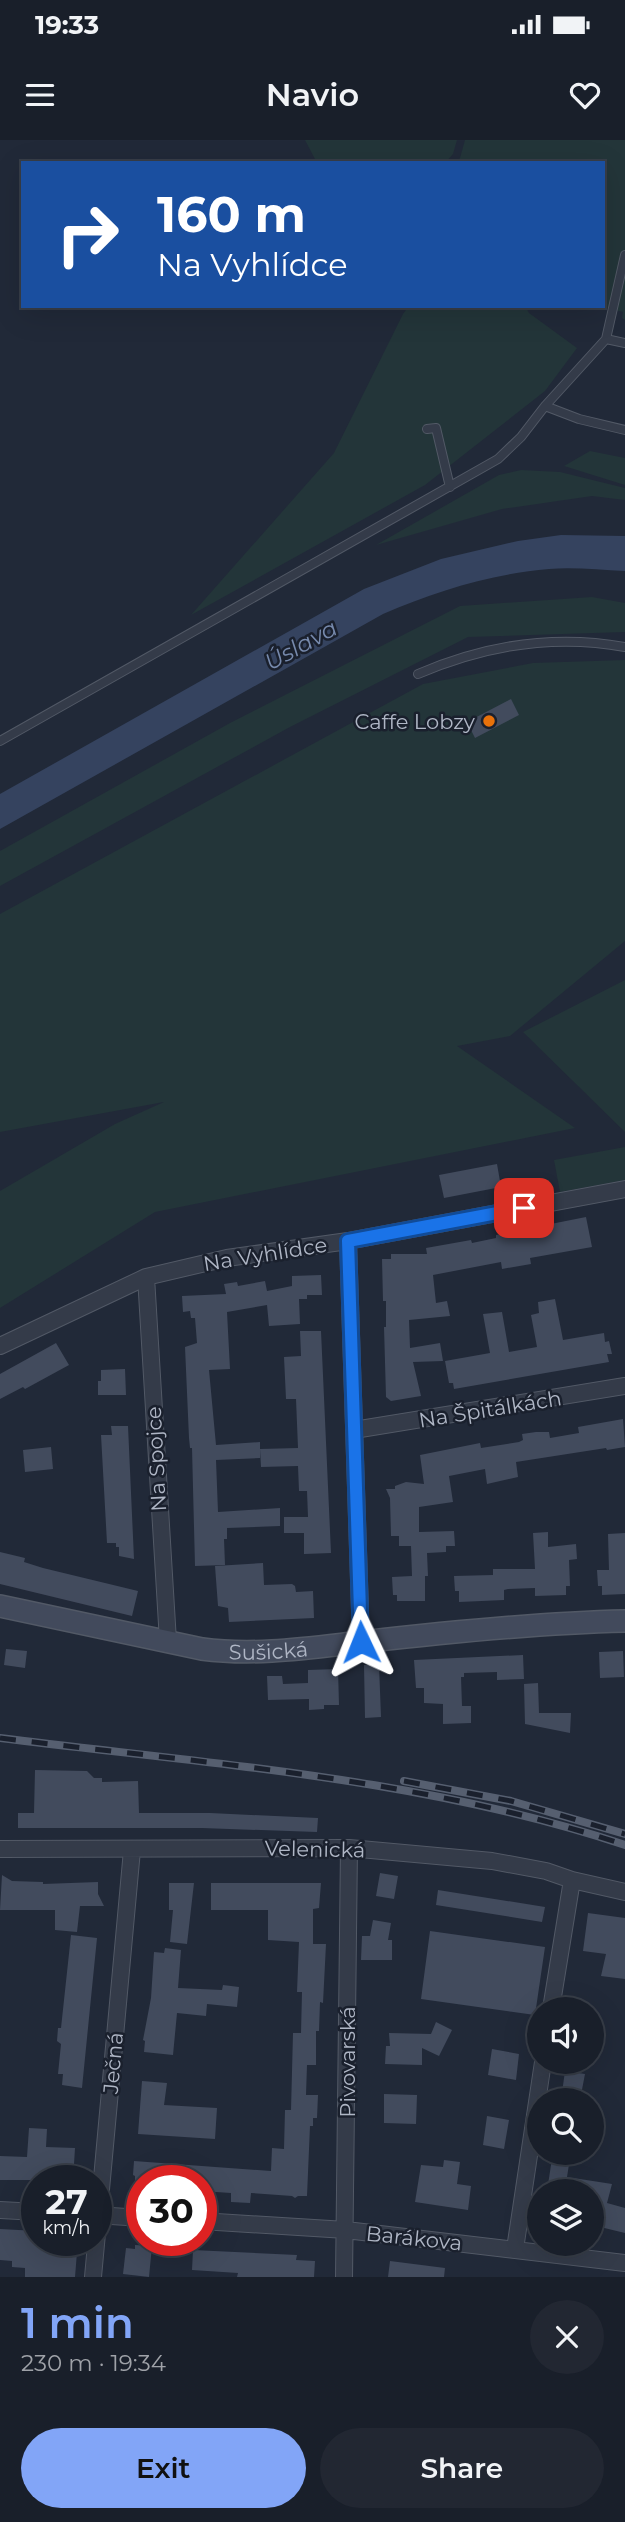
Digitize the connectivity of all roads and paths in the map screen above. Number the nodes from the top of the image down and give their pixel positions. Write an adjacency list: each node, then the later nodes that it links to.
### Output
1 (625, 255): 2 (lane)
2 (606, 339): 3 (lane); 4 (lane)
3 (625, 343)
4 (545, 406): 6 (lane); 7 (lane)
5 (427, 429): 7 (lane)
6 (625, 430)
7 (450, 487): 10 (lane)
8 (625, 647): 9 (lane)
9 (418, 674)
10 (0, 741)
11 (625, 1189): 12 (street, Na Vyhlídce)
12 (348, 1241): 13 (street, Na Vyhlídce); 16 (street)
13 (146, 1278): 14 (street, Na Vyhlídce); 19 (street, Na Spojce)
14 (0, 1346)
15 (625, 1386): 16 (street, Na Špitálkách)
16 (354, 1430): 20 (street)
17 (0, 1606): 19 (street, Sušická)
18 (625, 1621): 20 (street, Sušická)
19 (168, 1641): 20 (street, Sušická)
20 (361, 1642)
21 (349, 1848): 23 (street, Velenická); 24 (street, Velenická); 32 (street, Pivovarská)
22 (0, 1849): 23 (street, Velenická)
23 (132, 1850): 28 (street, Ječná)
24 (572, 1880): 25 (street, Velenická); 26 (street)
25 (625, 1892)
26 (553, 1997)
27 (541, 2074): 33 (street)
28 (103, 2165)
29 (0, 2210): 30 (street)
30 (21, 2211)
31 (217, 2222): 32 (street, Barákova)
32 (346, 2230): 33 (street, Barákova); 37 (street, Pivovarská)
33 (516, 2249): 35 (street, Barákova)
34 (95, 2256): 36 (street, Ječná)
35 (625, 2263)
36 (93, 2277)
37 (344, 2277)

